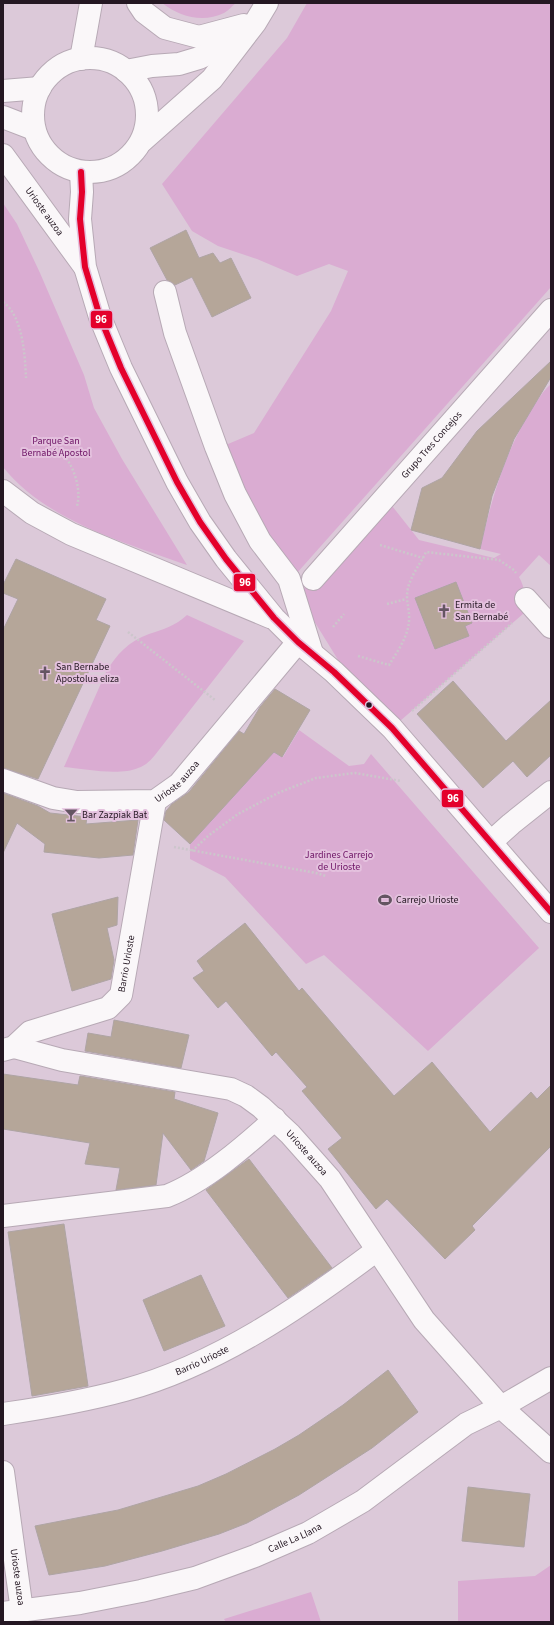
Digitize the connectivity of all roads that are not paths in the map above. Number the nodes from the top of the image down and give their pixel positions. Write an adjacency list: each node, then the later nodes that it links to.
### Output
1 (91, 3): 5 (street)
2 (138, 3): 4 (street)
3 (267, 3): 4 (street)
4 (254, 23): 6 (street); 11 (street)
5 (81, 59): 6 (street); 7 (street)
6 (126, 71): 11 (street)
7 (40, 88): 8 (street); 10 (street)
8 (3, 91)
9 (3, 117): 10 (street)
10 (34, 129): 13 (street)
11 (142, 140): 13 (street)
12 (3, 155): 14 (street, Urioste auzoa)
13 (81, 172): 14 (street, Urioste auzoa)
14 (85, 267): 20 (street, Urioste auzoa)
15 (165, 292): 22 (street)
16 (551, 310): 18 (street, Grupo Tres Concejos)
17 (3, 491): 20 (street, Urioste auzoa)
18 (312, 579)
19 (529, 602): 21 (street)
20 (274, 618): 22 (street, Urioste auzoa)
21 (551, 627)
22 (305, 648): 25 (street, Urioste auzoa); 26 (street, Urioste auzoa)
23 (3, 780): 25 (street, Urioste auzoa)
24 (551, 792): 26 (street)
25 (154, 801): 28 (street, Barrio Urioste)
26 (491, 842): 27 (street, Urioste auzoa)
27 (551, 912)
28 (8, 1048): 29 (street, Urioste auzoa)
29 (275, 1119): 30 (street); 31 (street, Urioste auzoa)
30 (3, 1216)
31 (377, 1250): 33 (street, Urioste auzoa); 34 (street, Barrio Urioste)
32 (551, 1378): 33 (street, Calle La Llana)
33 (501, 1407): 35 (street, Urioste auzoa); 37 (street, Calle La Llana)
34 (3, 1414)
35 (551, 1452)
36 (3, 1472): 37 (street, Urioste auzoa)
37 (12, 1612)

